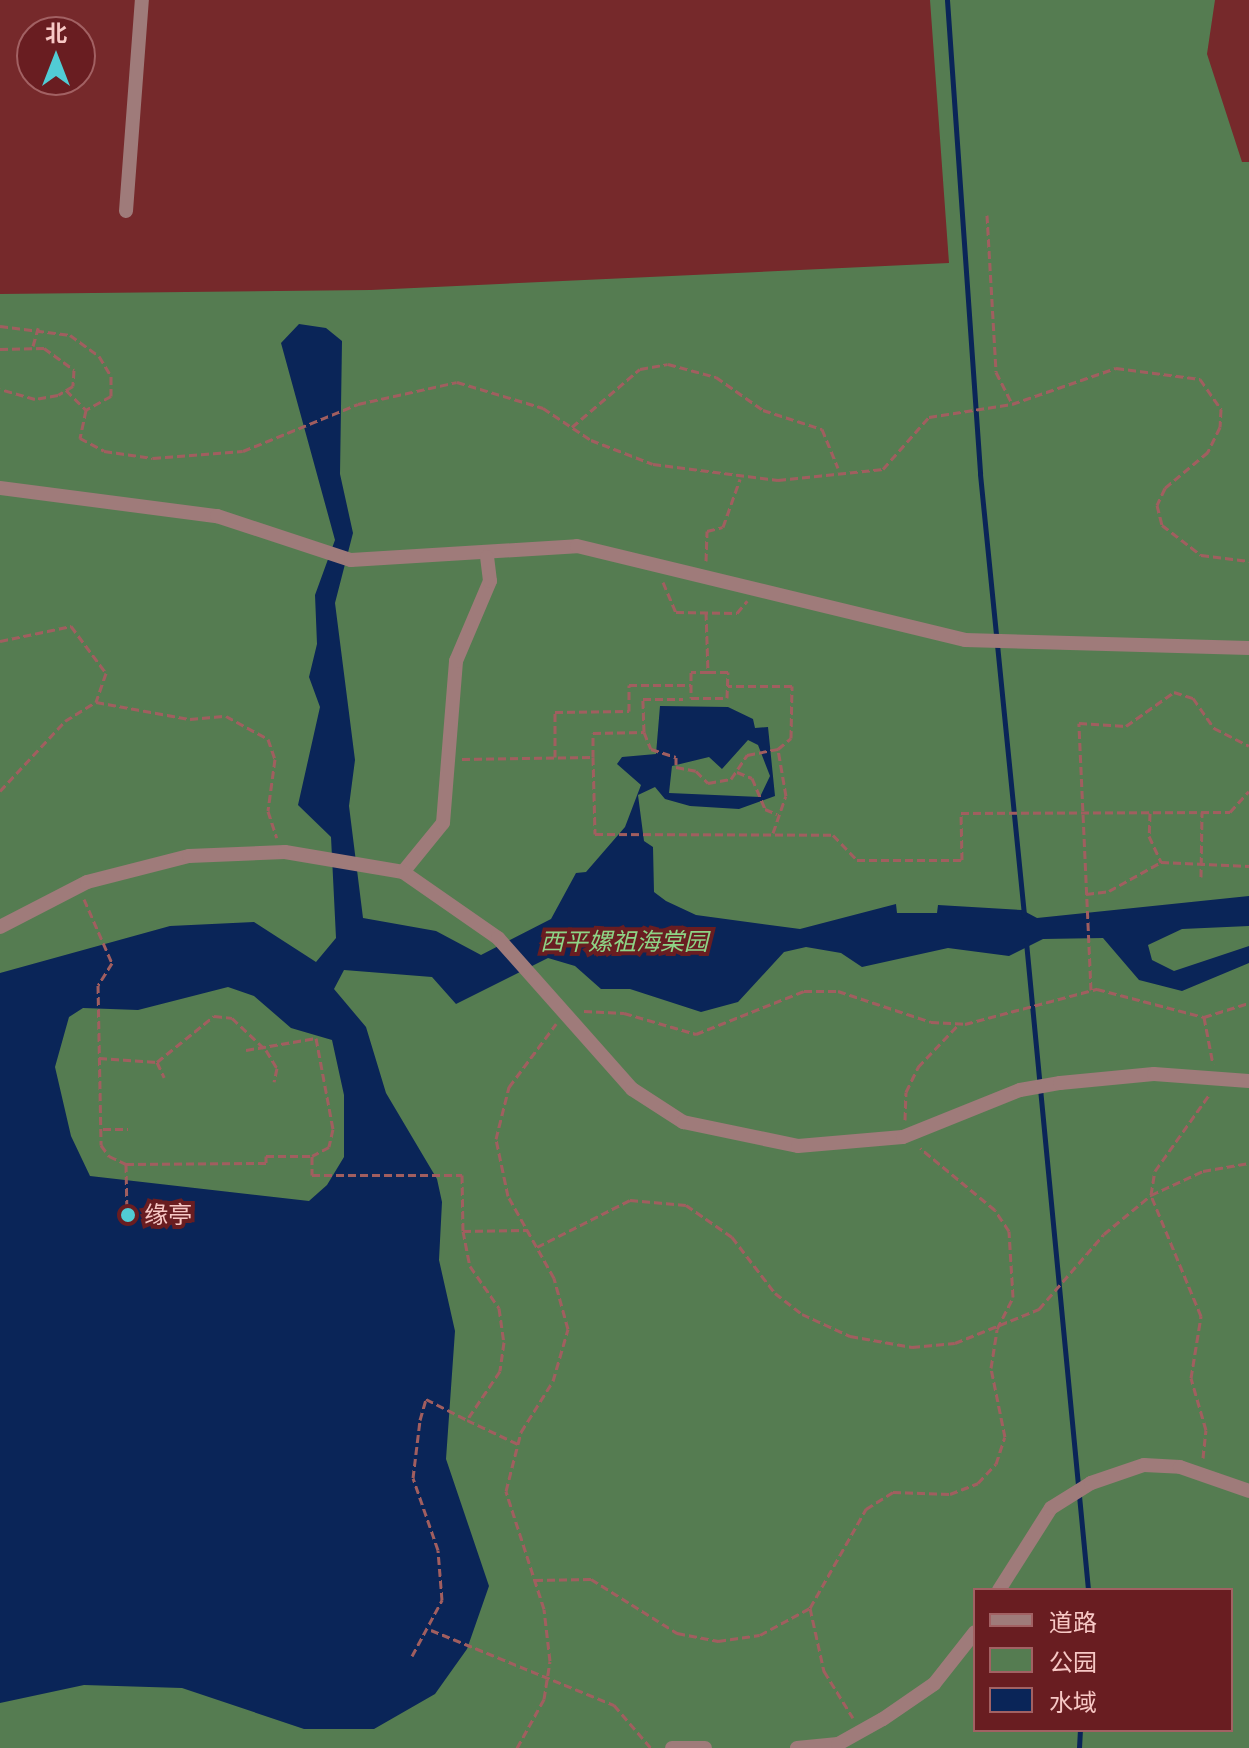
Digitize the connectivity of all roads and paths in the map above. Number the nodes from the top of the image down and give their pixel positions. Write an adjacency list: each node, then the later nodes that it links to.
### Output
1 (142, 0): 2 (street)
2 (126, 211)
3 (987, 215): 10 (path)
4 (0, 326): 5 (path)
5 (38, 328): 6 (path); 11 (path)
6 (33, 346): 7 (path); 9 (path)
7 (0, 349)
8 (0, 389): 9 (path)
9 (66, 390): 11 (path)
10 (1012, 404): 13 (path); 17 (path)
11 (86, 410): 12 (path)
12 (572, 427): 13 (path); 14 (path)
13 (838, 468): 14 (path)
14 (740, 478): 19 (path)
15 (0, 488): 16 (street)
16 (487, 557): 18 (street); 34 (street)
17 (1249, 561)
18 (656, 563): 19 (street); 21 (path)
19 (705, 577): 20 (street)
20 (756, 591): 21 (path); 23 (street)
21 (706, 612): 24 (path)
22 (0, 641): 28 (path)
23 (1249, 648)
24 (708, 672): 25 (path); 26 (path)
25 (691, 685): 26 (path); 32 (path)
26 (728, 686): 31 (path)
27 (683, 699): 29 (path)
28 (96, 702): 36 (path); 43 (path)
29 (644, 732): 33 (path); 35 (path)
30 (1249, 746): 38 (path)
31 (778, 749): 35 (path); 41 (path)
32 (555, 757): 33 (path); 34 (path)
33 (593, 757): 42 (path)
34 (450, 759): 47 (street)
35 (737, 772): 41 (path)
36 (0, 791)
37 (1249, 791): 40 (path)
38 (1087, 812): 39 (path); 42 (path); 50 (path)
39 (1150, 812): 40 (path); 45 (path)
40 (1202, 812): 44 (path)
41 (777, 814): 42 (path)
42 (773, 835)
43 (285, 852): 47 (street); 49 (street)
44 (1201, 860): 45 (path); 46 (path); 48 (path)
45 (1161, 862): 50 (path)
46 (1249, 866)
47 (403, 872): 54 (street)
48 (1201, 877)
49 (79, 886): 51 (street); 59 (path)
50 (1086, 894): 52 (path)
51 (0, 927)
52 (1091, 990): 55 (path); 56 (path)
53 (1249, 1003): 55 (path)
54 (564, 1016): 56 (path); 67 (street); 73 (path)
55 (1204, 1017): 62 (path)
56 (959, 1024): 67 (path)
57 (264, 1047): 58 (path); 60 (path); 64 (path); 68 (path)
58 (246, 1050)
59 (99, 1058): 60 (path); 65 (path)
60 (157, 1062): 61 (path)
61 (164, 1077)
62 (1214, 1078): 63 (street); 67 (street); 71 (path)
63 (1249, 1081)
64 (274, 1082)
65 (103, 1129): 66 (path); 70 (path)
66 (128, 1129)
67 (910, 1134): 76 (path)
68 (312, 1156): 70 (path); 74 (path)
69 (1249, 1163): 71 (path)
70 (126, 1164): 72 (path)
71 (1151, 1195): 76 (path); 79 (path)
72 (127, 1216)
73 (527, 1230): 74 (path); 75 (path)
74 (463, 1231): 77 (path)
75 (537, 1247): 76 (path); 78 (path)
76 (997, 1329): 83 (path)
77 (467, 1420): 78 (path); 84 (path)
78 (518, 1444): 81 (path)
79 (1199, 1473): 80 (street); 82 (street)
80 (1249, 1491)
81 (535, 1580): 83 (path); 87 (path)
82 (1000, 1588)
83 (810, 1608): 88 (path)
84 (431, 1630): 86 (path); 87 (path)
85 (973, 1635): 88 (street)
86 (412, 1656)
87 (546, 1682): 90 (path); 91 (path)
88 (862, 1731): 89 (street)
89 (839, 1746): 94 (street)
90 (517, 1748)
91 (651, 1748)
92 (672, 1748): 93 (street)
93 (705, 1748)
94 (797, 1748)

